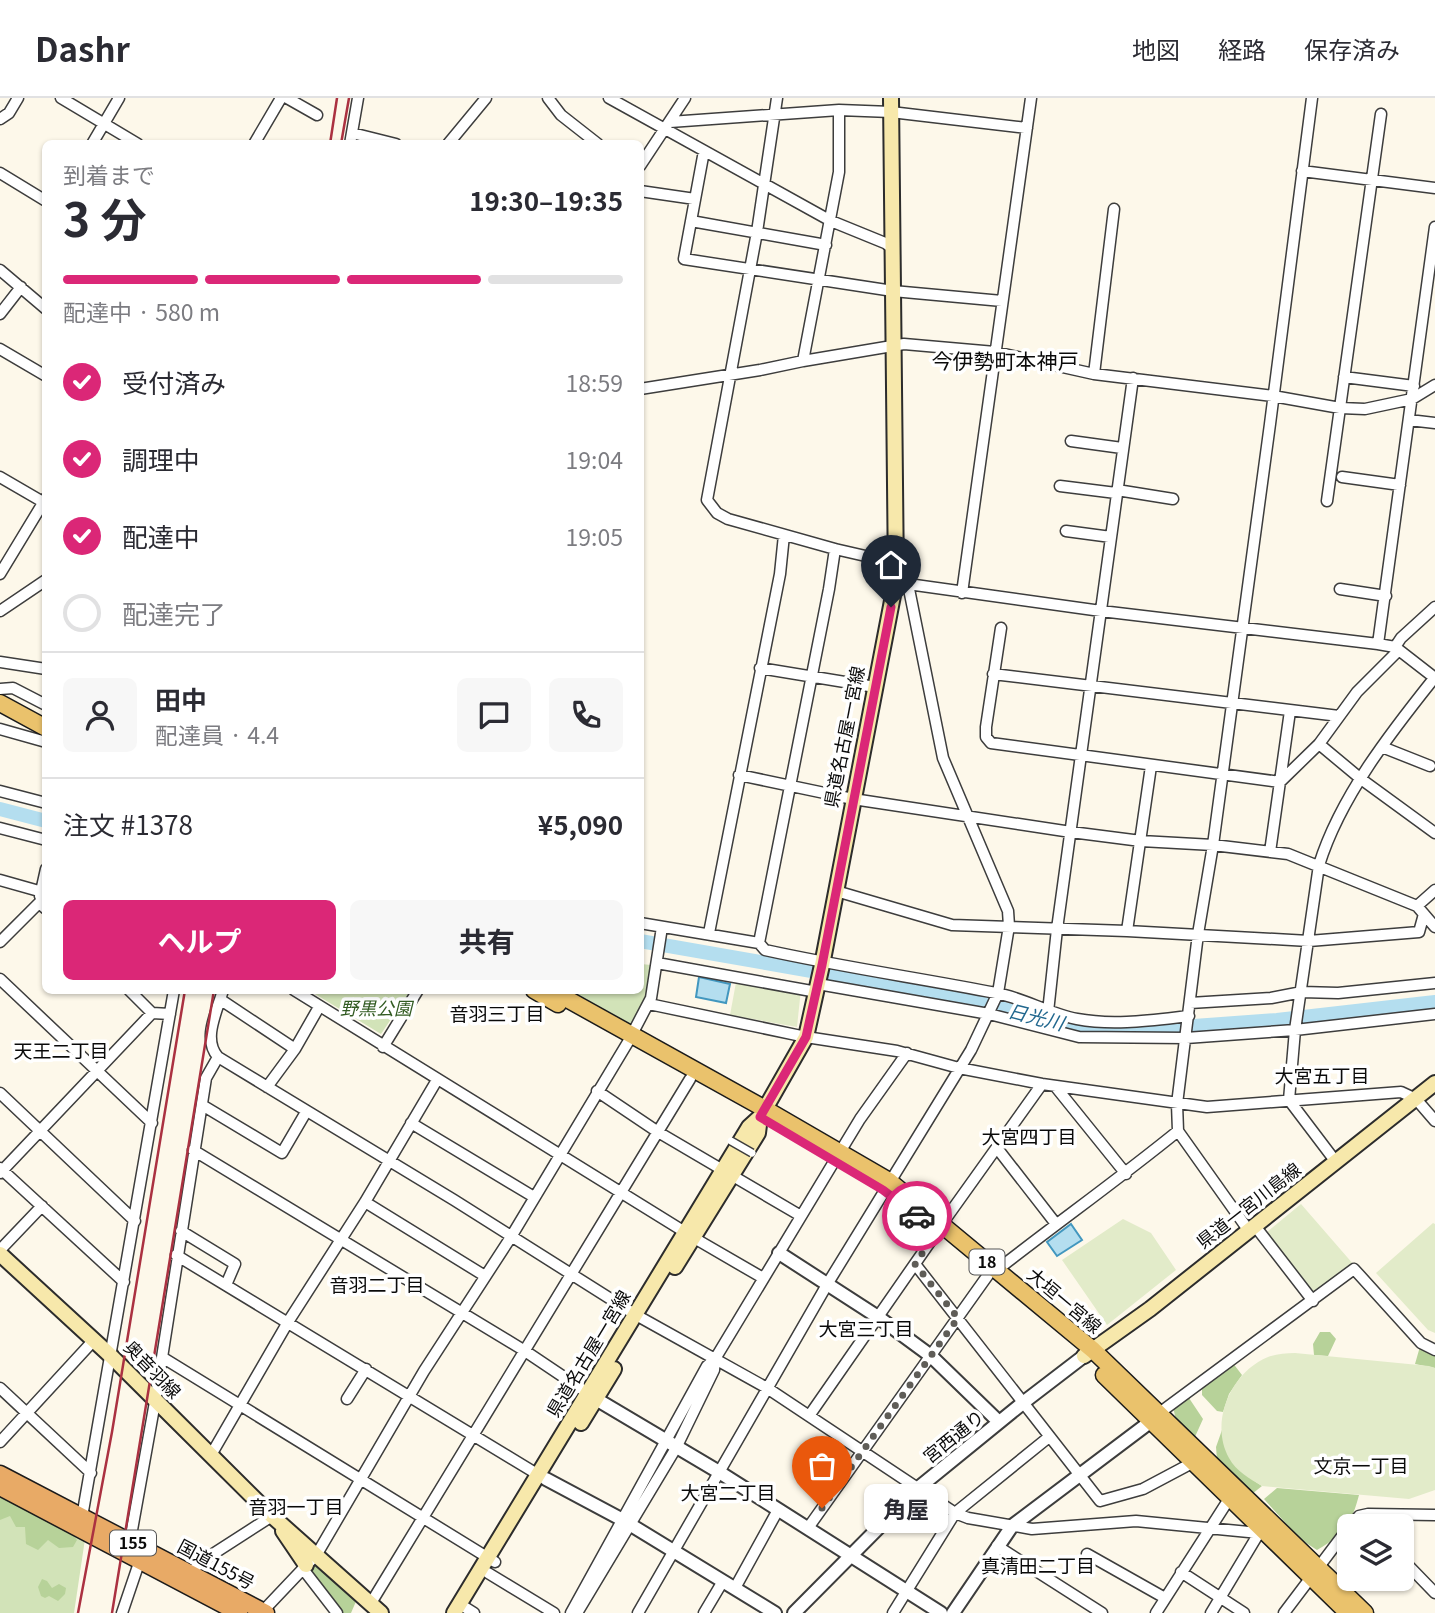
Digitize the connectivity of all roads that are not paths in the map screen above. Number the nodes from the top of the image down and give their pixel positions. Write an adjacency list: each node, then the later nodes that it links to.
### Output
1 (18, 98): 19 (street)
2 (61, 98): 20 (street)
3 (119, 98): 20 (street)
4 (281, 98): 26 (street)
5 (287, 98): 18 (street)
6 (358, 98): 23 (street)
7 (486, 98): 27 (street)
8 (548, 98): 28 (street)
9 (609, 98): 21 (street)
10 (685, 98): 21 (street)
11 (777, 98): 16 (street)
12 (1031, 98): 22 (street)
13 (1312, 98): 31 (street)
14 (891, 105): 15 (street); 22 (street); 45 (main road, 県道名古屋一宮線)
15 (839, 110): 16 (street); 40 (street)
16 (774, 114): 21 (street); 34 (street)
17 (1381, 114): 33 (street)
18 (317, 115)
19 (0, 119)
20 (104, 124): 24 (street); 25 (street)
21 (668, 126): 29 (street); 30 (street)
22 (1027, 128): 55 (street)
23 (351, 138)
24 (94, 140)
25 (131, 140)
26 (256, 140)
27 (452, 140)
28 (593, 140)
29 (704, 151): 34 (street); 38 (street)
30 (644, 160)
31 (1302, 171): 33 (street); 70 (street)
32 (0, 173): 37 (street)
33 (1371, 181): 35 (street); 65 (street)
34 (764, 184): 40 (street); 43 (street)
35 (1435, 188)
36 (644, 192): 38 (street)
37 (42, 199)
38 (695, 199): 41 (street)
39 (1114, 209): 63 (street)
40 (831, 220): 44 (street); 45 (street)
41 (691, 221): 43 (street); 48 (street)
42 (1435, 227): 46 (street)
43 (757, 232): 44 (street); 48 (street)
44 (826, 246): 49 (street)
45 (892, 248): 51 (main road, 県道名古屋一宮線)
46 (1433, 253): 53 (street)
47 (0, 270): 50 (street)
48 (749, 270): 49 (street); 64 (street)
49 (818, 279): 51 (street); 61 (street)
50 (21, 287): 54 (street); 57 (street)
51 (893, 291): 55 (street); 58 (main road, 県道名古屋一宮線)
52 (42, 295): 54 (street)
53 (1430, 298): 68 (street)
54 (37, 301): 56 (street)
55 (1002, 301): 60 (street)
56 (42, 305)
57 (0, 314)
58 (894, 347): 60 (street); 61 (street); 90 (main road, 県道名古屋一宮線)
59 (0, 349): 62 (street)
60 (995, 352): 63 (street); 95 (street)
61 (803, 361): 64 (street)
62 (42, 374)
63 (1094, 374): 66 (street)
64 (731, 375): 69 (street); 87 (street)
65 (1344, 377): 68 (street); 72 (street)
66 (1133, 378): 70 (street); 76 (street)
67 (1435, 385): 71 (street)
68 (1414, 386): 71 (street)
69 (644, 388)
70 (1273, 396): 72 (street); 100 (street)
71 (1412, 399): 72 (street); 73 (street)
72 (1340, 408): 84 (street)
73 (1409, 420): 74 (street); 79 (street)
74 (1435, 423)
75 (1071, 441): 76 (street)
76 (1122, 448): 81 (street)
77 (0, 477): 82 (street)
78 (1342, 477): 79 (street)
79 (1400, 485): 96 (street)
80 (1060, 486): 81 (street)
81 (1116, 492): 83 (street); 88 (street)
82 (42, 499)
83 (1173, 499)
84 (1327, 501)
85 (42, 503): 91 (street)
86 (1066, 531): 88 (street)
87 (784, 535): 89 (street); 106 (street)
88 (1111, 537): 99 (street)
89 (835, 549): 90 (street); 108 (street)
90 (896, 563): 92 (main road, 県道名古屋一宮線)
91 (0, 574)
92 (902, 582): 95 (street); 111 (main road, 県道名古屋一宮線); 135 (street)
93 (42, 583): 98 (street)
94 (1340, 589): 96 (street)
95 (962, 593): 99 (street)
96 (1386, 596): 102 (street)
97 (1435, 607): 103 (street)
98 (0, 611)
99 (1101, 611): 100 (street); 110 (street)
100 (1241, 627): 102 (street); 115 (street)
101 (1001, 628): 107 (street)
102 (1378, 644): 103 (street)
103 (1397, 648): 109 (street); 117 (street)
104 (0, 662): 105 (street)
105 (42, 668)
106 (760, 668): 108 (street); 127 (street)
107 (993, 674): 110 (street); 124 (street)
108 (812, 675): 111 (street); 131 (street)
109 (1435, 677): 123 (street)
110 (1091, 685): 115 (street); 124 (street)
111 (875, 687): 133 (main road, 県道名古屋一宮線)
112 (0, 689): 114 (street)
113 (6, 702): 118 (main road); 119 (main road)
114 (42, 703)
115 (1231, 704): 116 (street); 128 (street)
116 (1290, 711): 117 (street); 130 (street)
117 (1339, 716): 122 (street)
118 (42, 717)
119 (42, 725)
120 (0, 729): 121 (street)
121 (42, 741)
122 (1319, 744): 129 (street); 130 (street)
123 (1382, 747): 126 (street); 129 (street)
124 (1082, 756): 125 (street); 137 (street)
125 (1151, 766): 128 (street); 140 (street)
126 (1430, 766)
127 (739, 775): 131 (street); 156 (street)
128 (1221, 775): 130 (street); 141 (street)
129 (1361, 779): 138 (street); 143 (street)
130 (1280, 782): 142 (street)
131 (788, 786): 133 (street); 160 (street)
132 (0, 791): 134 (street)
133 (853, 799): 135 (street); 146 (main road, 県道名古屋一宮線)
134 (42, 802)
135 (969, 815): 137 (street); 151 (street)
136 (0, 828): 139 (street)
137 (1071, 832): 140 (street); 154 (street)
138 (1435, 834)
139 (42, 839)
140 (1141, 841): 141 (street); 155 (street)
141 (1213, 845): 142 (street); 157 (street)
142 (1270, 852): 143 (street)
143 (1319, 865): 149 (street); 158 (street)
144 (0, 880): 147 (street)
145 (1435, 890): 149 (street)
146 (835, 891): 151 (street); 162 (main road, 県道名古屋一宮線)
147 (42, 892)
148 (42, 906): 159 (street)
149 (1421, 910): 153 (street); 158 (street)
150 (644, 924): 152 (street)
151 (1009, 926): 154 (street); 173 (street)
152 (662, 927): 156 (street); 161 (street)
153 (1435, 927)
154 (1057, 929): 155 (street); 179 (street)
155 (1127, 931): 157 (street)
156 (709, 933): 160 (street)
157 (1198, 934): 158 (street); 175 (street)
158 (1309, 941): 166 (street)
159 (0, 942)
160 (759, 943): 162 (street)
161 (657, 961): 165 (street); 176 (street)
162 (822, 964): 165 (main road, 県道名古屋一宮線); 173 (street)
163 (0, 979): 193 (street)
164 (1435, 983): 166 (street)
165 (818, 986): 178 (street); 186 (main road, 県道名古屋一宮線)
166 (1302, 992): 175 (street); 184 (street)
167 (133, 994): 180 (street)
168 (173, 994): 181 (street)
169 (301, 994): 177 (street)
170 (416, 994): 188 (street)
171 (542, 994): 187 (main road, 大垣一宮線 / 18)
172 (557, 994): 187 (main road, 大垣一宮線 / 18)
173 (997, 994): 178 (street); 179 (street)
174 (222, 995): 189 (street); 191 (street)
175 (1190, 1003): 183 (street)
176 (649, 1004): 186 (street); 187 (street)
177 (320, 1007): 188 (street); 189 (street)
178 (990, 1012): 185 (street); 192 (street)
179 (1048, 1012): 183 (street)
180 (152, 1013): 181 (street); 193 (street)
181 (170, 1014): 209 (street)
182 (1435, 1014): 184 (street)
183 (1189, 1017): 185 (street)
184 (1295, 1028): 185 (street); 203 (street)
185 (1186, 1036): 204 (street)
186 (806, 1037): 190 (street); 207 (main road, 県道名古屋一宮線)
187 (629, 1039): 194 (main road, 大垣一宮線 / 18); 200 (street); 207 (main road, 大垣一宮線 / 18)
188 (383, 1047): 195 (street)
189 (295, 1049): 199 (street)
190 (907, 1054): 192 (street); 219 (street)
191 (218, 1057): 199 (street); 205 (street)
192 (959, 1068): 197 (street); 225 (street)
193 (97, 1070): 209 (street); 211 (street)
194 (690, 1079): 207 (main road, 大垣一宮線 / 18); 213 (street)
195 (438, 1080): 210 (street); 218 (street)
196 (1435, 1083): 202 (main road, 県道一宮川島線)
197 (1042, 1084): 198 (street); 215 (street)
198 (1055, 1086): 204 (street); 224 (street)
199 (267, 1087): 206 (street)
200 (597, 1091): 213 (street); 218 (street)
201 (0, 1093): 211 (street)
202 (1416, 1099): 203 (street); 208 (street); 221 (main road, 県道一宮川島線)
203 (1289, 1100): 204 (street); 221 (street)
204 (1177, 1104): 212 (street)
205 (202, 1105): 206 (street); 216 (street)
206 (306, 1112): 220 (street)
207 (763, 1113): 219 (main road, 大垣一宮線 / 18); 223 (main road, 県道名古屋一宮線)
208 (1435, 1121)
209 (152, 1123): 231 (street)
210 (411, 1123): 220 (street); 227 (street)
211 (40, 1130): 222 (street); 231 (street)
212 (1178, 1131): 224 (street); 234 (street)
213 (658, 1132): 223 (street); 226 (street)
214 (731, 1141): 217 (street, bridge)
215 (997, 1148): 232 (street); 233 (street)
216 (193, 1150): 235 (street); 238 (street)
217 (751, 1153)
218 (560, 1154): 226 (street); 227 (street)
219 (838, 1156): 225 (main road, 大垣一宮線 / 18); 230 (street)
220 (388, 1160): 228 (street); 237 (street)
221 (1336, 1162): 234 (main road, 県道一宮川島線)
222 (1, 1171): 229 (street)
223 (727, 1173): 230 (street); 236 (main road, 県道名古屋一宮線)
224 (1126, 1174): 232 (street)
225 (886, 1185): 233 (main road, 大垣一宮線 / 18); 248 (street)
226 (621, 1192): 236 (street); 243 (street)
227 (534, 1197): 237 (street)
228 (365, 1202): 238 (street); 245 (street)
229 (41, 1206): 239 (street); 247 (street)
230 (801, 1216): 240 (street)
231 (135, 1221): 247 (street)
232 (1056, 1224): 244 (street)
233 (940, 1228): 242 (street); 244 (main road, 大垣一宮線 / 18)
234 (1252, 1229): 250 (street); 259 (main road, 県道一宮川島線)
235 (181, 1231): 241 (street); 249 (street)
236 (689, 1234): 246 (street); 252 (main road, 県道名古屋一宮線)
237 (510, 1237): 243 (street); 245 (street)
238 (340, 1238): 251 (street); 255 (street)
239 (0, 1252): 256 (main road, 奥音羽線)
240 (779, 1253): 246 (street); 248 (street)
241 (176, 1255): 249 (street); 263 (street)
242 (915, 1264): 253 (street); 254 (street)
243 (570, 1273): 252 (street); 258 (street)
244 (993, 1273): 254 (street); 259 (main road, 大垣一宮線 / 18)
245 (485, 1276): 251 (street)
246 (763, 1278): 262 (street)
247 (124, 1282): 260 (street)
248 (828, 1283): 253 (street); 266 (street)
249 (226, 1285): 255 (street)
250 (1312, 1301): 257 (street); 275 (street)
251 (461, 1313): 258 (street); 267 (street)
252 (640, 1317): 262 (street); 268 (main road, 県道名古屋一宮線)
253 (878, 1317): 261 (street); 274 (street)
254 (958, 1318): 261 (street); 271 (street)
255 (288, 1322): 264 (street); 272 (street)
256 (94, 1340): 260 (main road, 奥音羽線); 273 (street)
257 (1435, 1350)
258 (524, 1351): 268 (street); 277 (street)
259 (1089, 1353): 271 (street, 宮西通り); 275 (main road, 大垣一宮線 / 18)
260 (111, 1356): 270 (main road, 奥音羽線); 285 (street)
261 (931, 1356): 276 (street); 281 (street)
262 (715, 1359): 266 (street); 280 (street)
263 (161, 1360): 270 (street); 272 (street)
264 (366, 1369): 267 (street); 269 (street)
265 (0, 1388): 273 (street)
266 (767, 1388): 274 (street); 284 (street)
267 (410, 1396): 277 (street); 289 (street)
268 (592, 1396): 280 (street); 288 (main road, 県道名古屋一宮線)
269 (348, 1399)
270 (155, 1402): 282 (main road, 奥音羽線); 306 (street)
271 (1024, 1402): 276 (street, 宮西通り); 278 (street)
272 (240, 1407): 282 (street); 289 (street)
273 (26, 1413): 279 (street); 285 (street)
274 (809, 1416): 281 (street)
275 (1154, 1418): 283 (main road, 大垣一宮線 / 18); 287 (street); 317 (main road, 大垣一宮線 / 18)
276 (999, 1422): 291 (street, 宮西通り)
277 (475, 1434): 288 (street); 299 (street)
278 (1049, 1437): 287 (street); 294 (street)
279 (0, 1442)
280 (671, 1445): 284 (street); 300 (street)
281 (863, 1452): 291 (street); 302 (street)
282 (211, 1455): 297 (main road, 奥音羽線)
283 (1192, 1463): 287 (street); 292 (main road, 大垣一宮線 / 18)
284 (719, 1472): 293 (street); 308 (street)
285 (91, 1473): 298 (street)
286 (0, 1474): 298 (highway, 国道155号 / 155)
287 (1078, 1475): 301 (street)
288 (542, 1477): 300 (street); 313 (main road, 県道名古屋一宮線)
289 (361, 1481): 299 (street); 309 (street)
290 (0, 1487): 312 (highway, 国道155号 / 155)
291 (917, 1489): 294 (street); 310 (street, 宮西通り)
292 (1229, 1499): 303 (street); 304 (main road, 大垣一宮線 / 18)
293 (778, 1510): 302 (street); 320 (street)
294 (955, 1513): 301 (street); 321 (street)
295 (1414, 1515): 296 (street)
296 (1435, 1515)
297 (272, 1516): 309 (main road, 奥音羽線); 314 (main road, 奥音羽線); 318 (street)
298 (82, 1517): 306 (highway, 国道155号 / 155)
299 (422, 1518): 313 (street); 325 (street)
300 (625, 1522): 308 (street); 332 (street); 333 (street)
301 (1012, 1526): 303 (street); 307 (street)
302 (808, 1528): 310 (street)
303 (1210, 1528): 304 (street); 316 (street)
304 (1261, 1532): 317 (main road, 大垣一宮線 / 18); 324 (street)
305 (1337, 1539): 317 (street)
306 (130, 1541): 318 (highway, 国道155号 / 155)
307 (997, 1546): 340 (street); 341 (street)
308 (672, 1551): 319 (street); 334 (street)
309 (317, 1554): 314 (street); 325 (main road, 奥音羽線)
310 (851, 1555): 321 (street); 337 (street, 宮西通り)
311 (1087, 1555): 323 (street)
312 (140, 1560): 328 (street); 329 (highway, 国道155号 / 155)
313 (490, 1564): 327 (main road, 県道名古屋一宮線); 331 (street)
314 (304, 1567): 326 (street); 330 (street)
315 (1414, 1571): 322 (street)
316 (1181, 1572): 323 (street); 324 (street)
317 (1315, 1572): 345 (street); 346 (main road, 大垣一宮線 / 18); 347 (main road, 大垣一宮線 / 18)
318 (191, 1574): 326 (highway, 国道155号 / 155)
319 (723, 1581): 320 (street); 335 (street)
320 (736, 1588): 336 (street)
321 (907, 1591): 338 (street); 339 (street)
322 (1435, 1593)
323 (1165, 1598): 342 (street)
324 (1221, 1598): 343 (street); 344 (street)
325 (376, 1608)
326 (264, 1612)
327 (464, 1612)
328 (122, 1613)
329 (239, 1613)
330 (337, 1613)
331 (554, 1613)
332 (570, 1613)
333 (577, 1613)
334 (638, 1613)
335 (704, 1613)
336 (775, 1613)
337 (794, 1613)
338 (893, 1613)
339 (941, 1613)
340 (953, 1613)
341 (1102, 1613)
342 (1156, 1613)
343 (1211, 1613)
344 (1244, 1613)
345 (1284, 1613)
346 (1348, 1613)
347 (1365, 1613)

